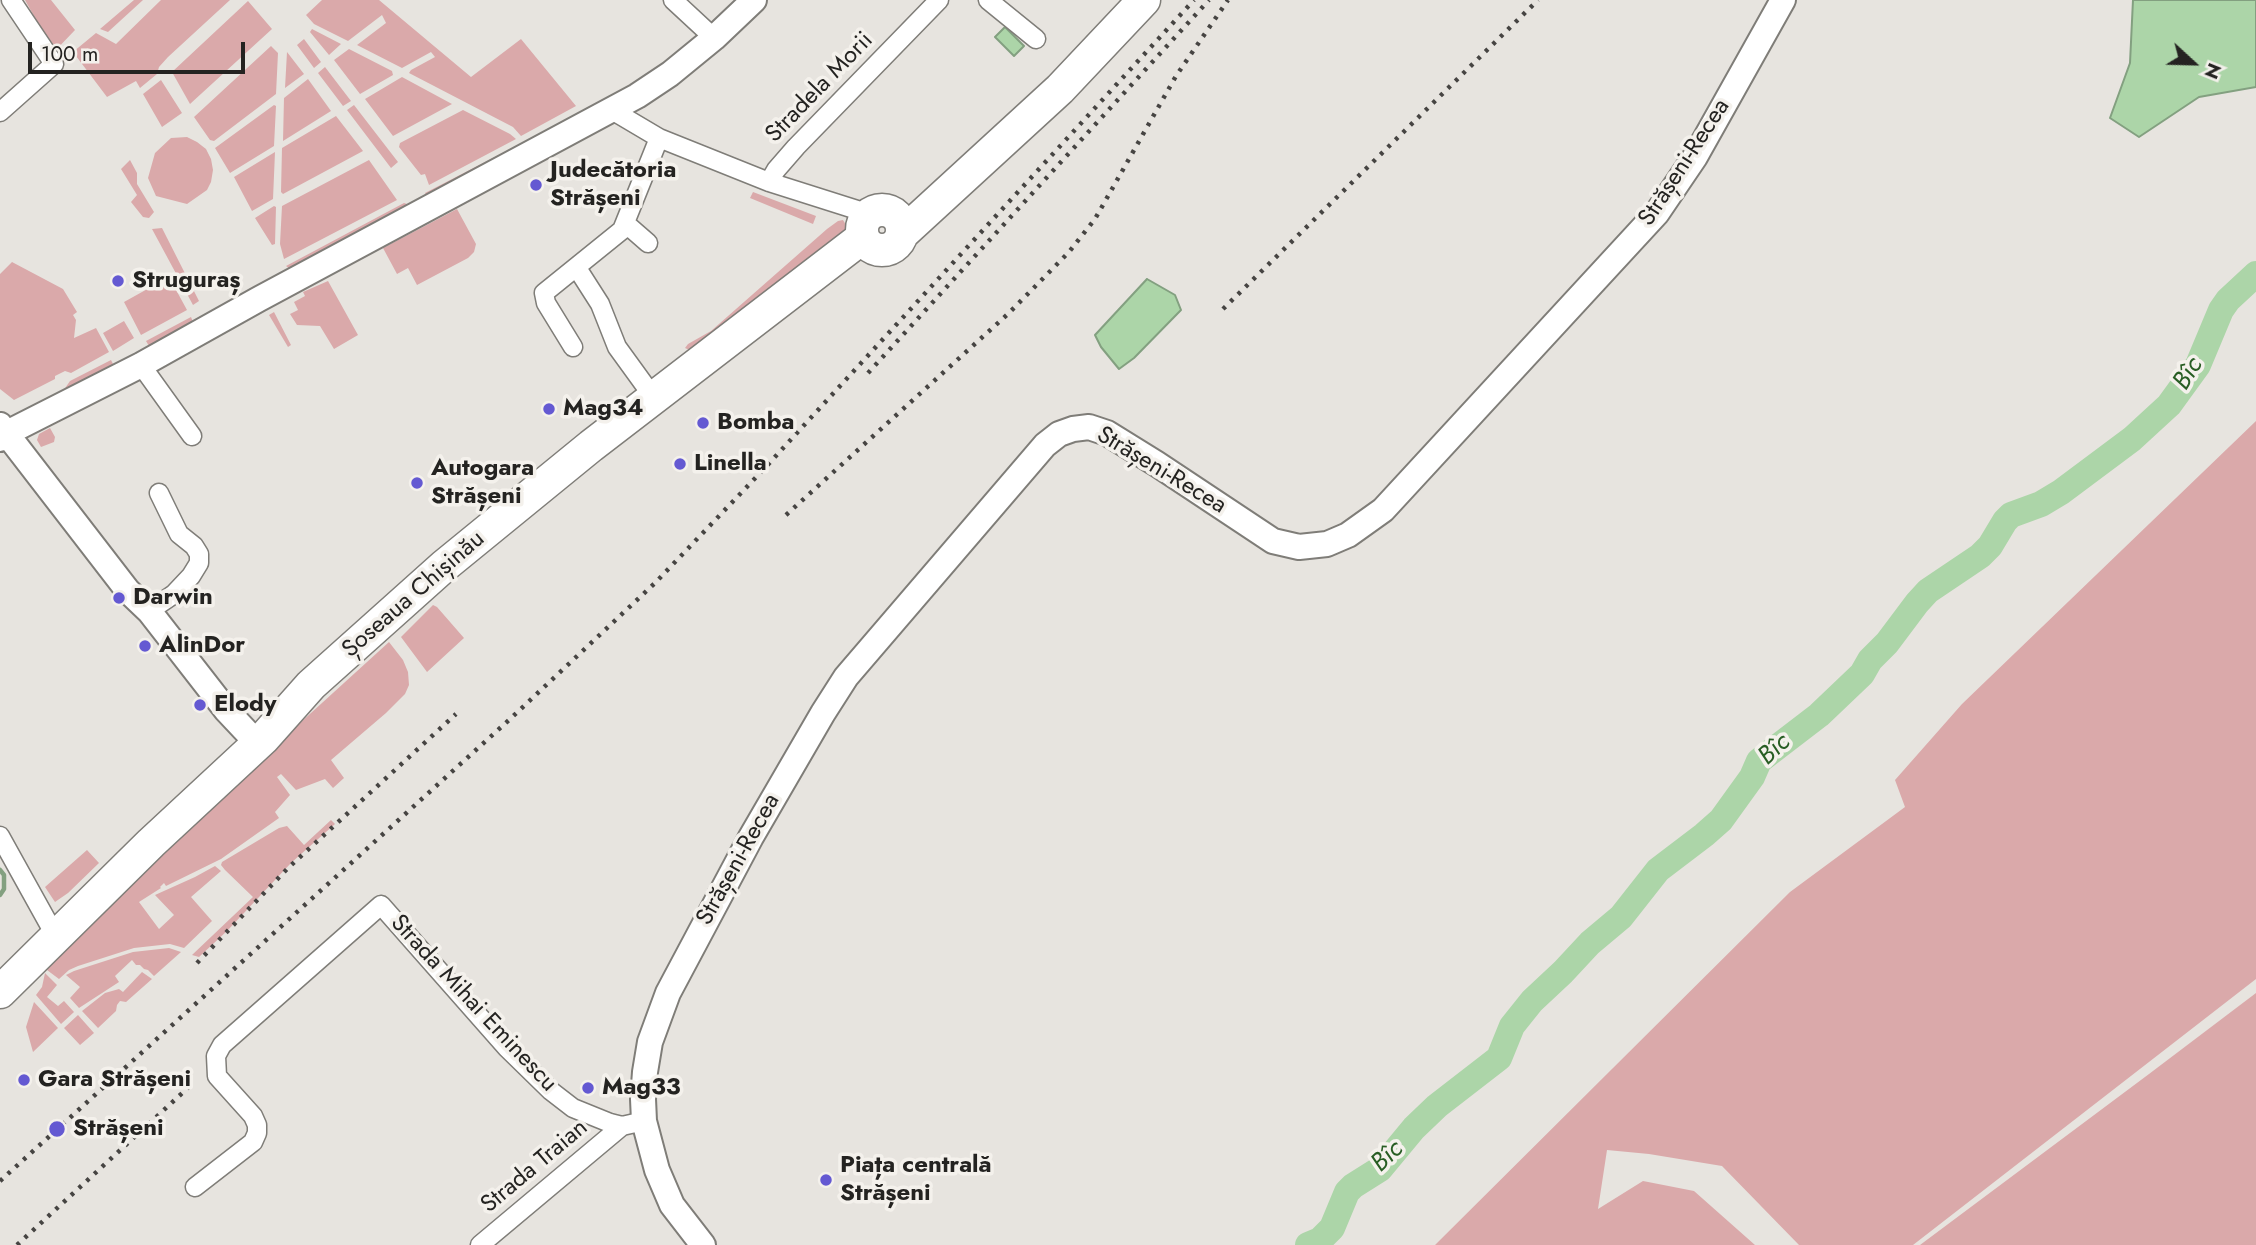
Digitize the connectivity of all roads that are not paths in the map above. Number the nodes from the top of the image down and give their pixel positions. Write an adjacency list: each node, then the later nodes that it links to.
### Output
1 (11, 0): 12 (street)
2 (673, 0): 9 (street)
3 (754, 0): 9 (main road)
4 (939, 0): 14 (street, Stradela Morii)
5 (988, 0): 10 (street)
6 (1120, 0): 16 (highway)
7 (1144, 0): 16 (highway)
8 (1783, 0): 30 (main road, Strășeni-Recea)
9 (714, 38): 11 (main road)
10 (1036, 39)
11 (610, 109): 13 (street, Stradela Morii); 20 (main road)
12 (0, 112)
13 (659, 138): 14 (street, Stradela Morii); 15 (street)
14 (769, 182): 16 (street, Stradela Morii)
15 (625, 223): 17 (street); 18 (street)
16 (882, 230): 21 (highway, Șoseaua Chișinău); 26 (highway)
17 (648, 243)
18 (577, 268): 19 (street); 21 (street)
19 (573, 347)
20 (141, 365): 22 (main road); 23 (street)
21 (654, 398): 26 (highway, Șoseaua Chișinău)
22 (2, 432): 25 (main road)
23 (192, 436)
24 (159, 493): 25 (street)
25 (149, 611): 26 (main road)
26 (261, 741): 28 (highway, Șoseaua Chișinău)
27 (0, 836): 28 (street)
28 (56, 937): 29 (highway, Șoseaua Chișinău)
29 (0, 992)
30 (633, 1124): 31 (street, Strada Mihai Eminescu); 32 (street, Strada Traian); 33 (main road, Strășeni-Recea)
31 (195, 1187)
32 (480, 1245)
33 (703, 1245)

